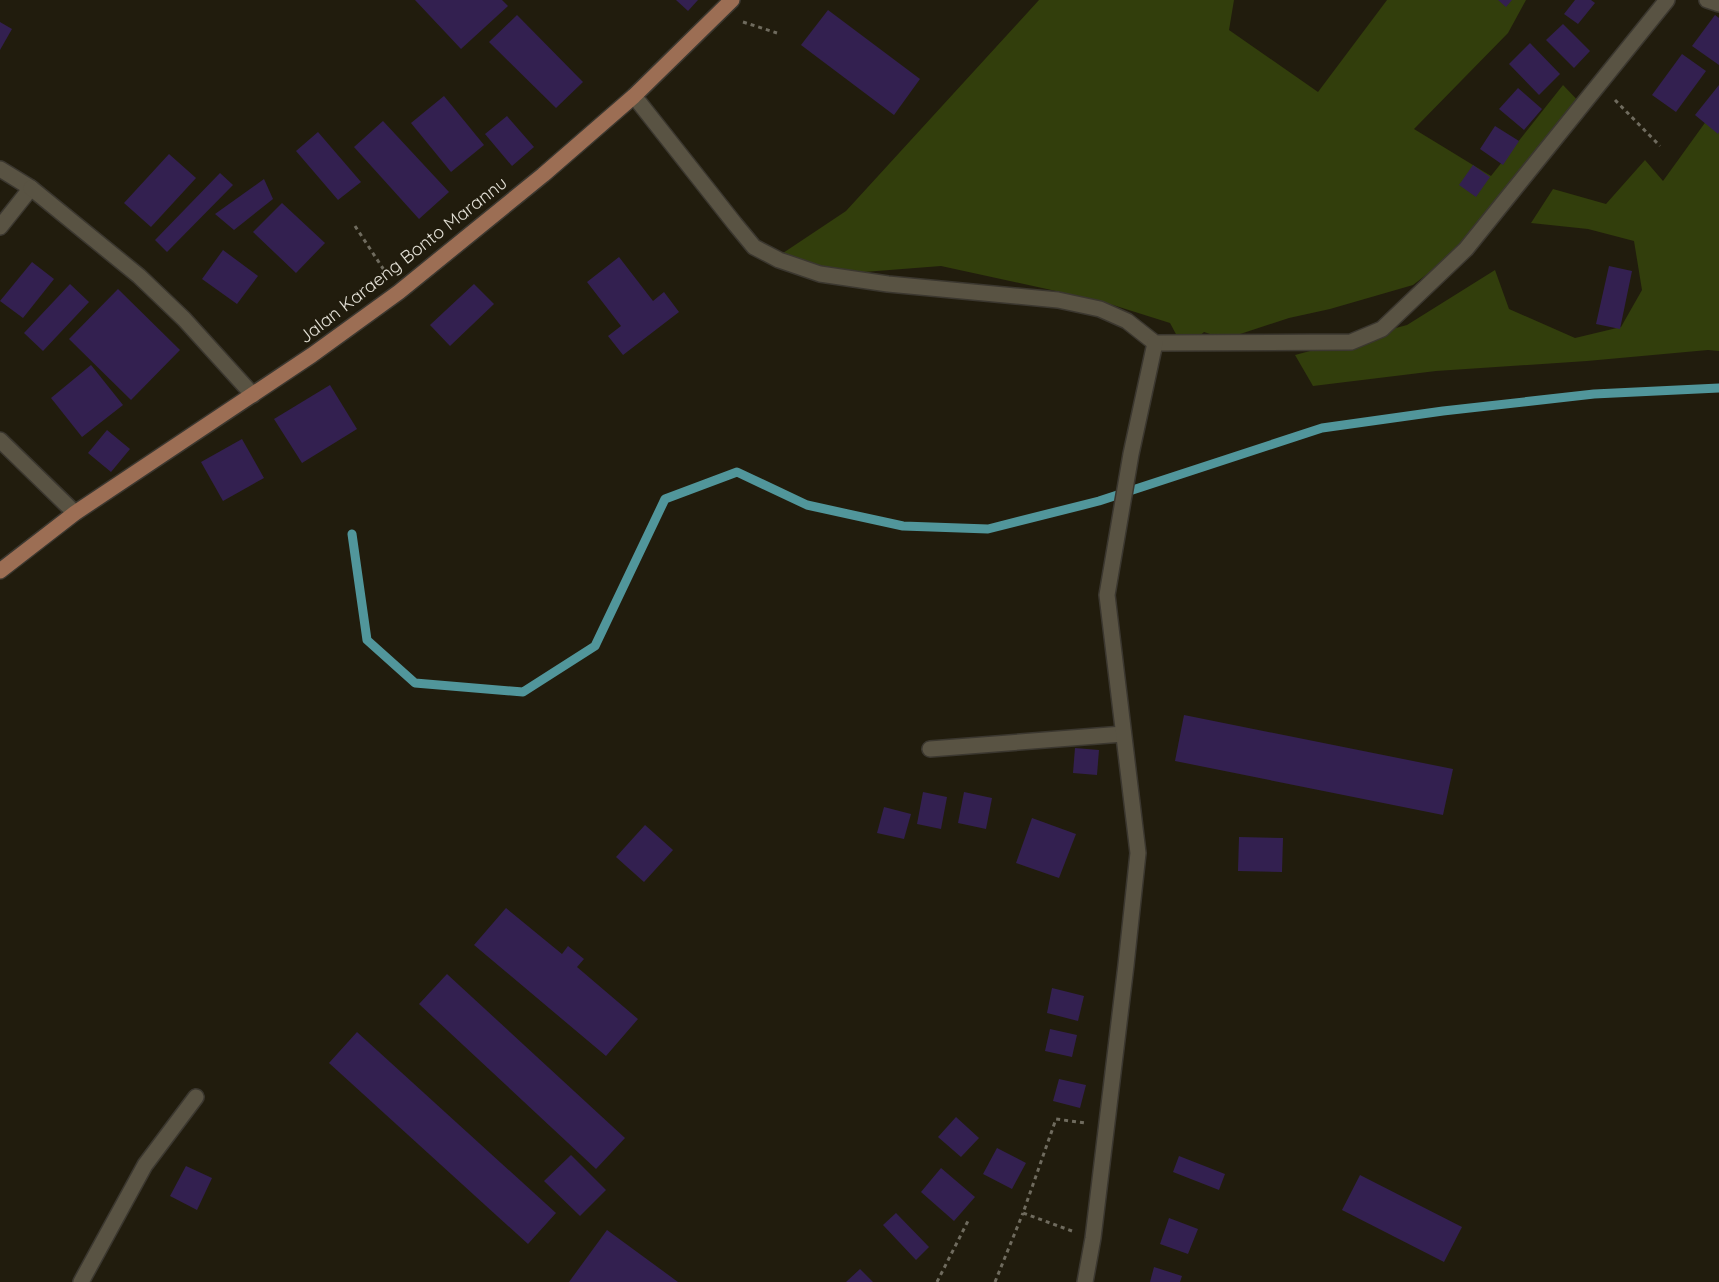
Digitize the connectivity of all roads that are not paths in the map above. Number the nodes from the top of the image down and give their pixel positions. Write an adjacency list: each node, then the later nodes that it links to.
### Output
1 (732, 0): 5 (main road, Jalan Karaeng Bonto Marannu)
2 (1667, 0): 9 (street)
3 (1707, 0): 4 (street)
4 (1719, 4)
5 (634, 96): 9 (street); 10 (main road, Jalan Karaeng Bonto Marannu)
6 (0, 169): 7 (street)
7 (31, 188): 8 (street); 10 (street)
8 (0, 227)
9 (1155, 343): 14 (street)
10 (253, 394): 12 (main road, Jalan Karaeng Bonto Marannu)
11 (0, 440): 12 (street)
12 (75, 513): 13 (main road, Jalan Karaeng Bonto Marannu)
13 (0, 571)
14 (1123, 734): 15 (street); 18 (street)
15 (930, 749)
16 (196, 1097): 17 (street)
17 (81, 1282)
18 (1085, 1282)

